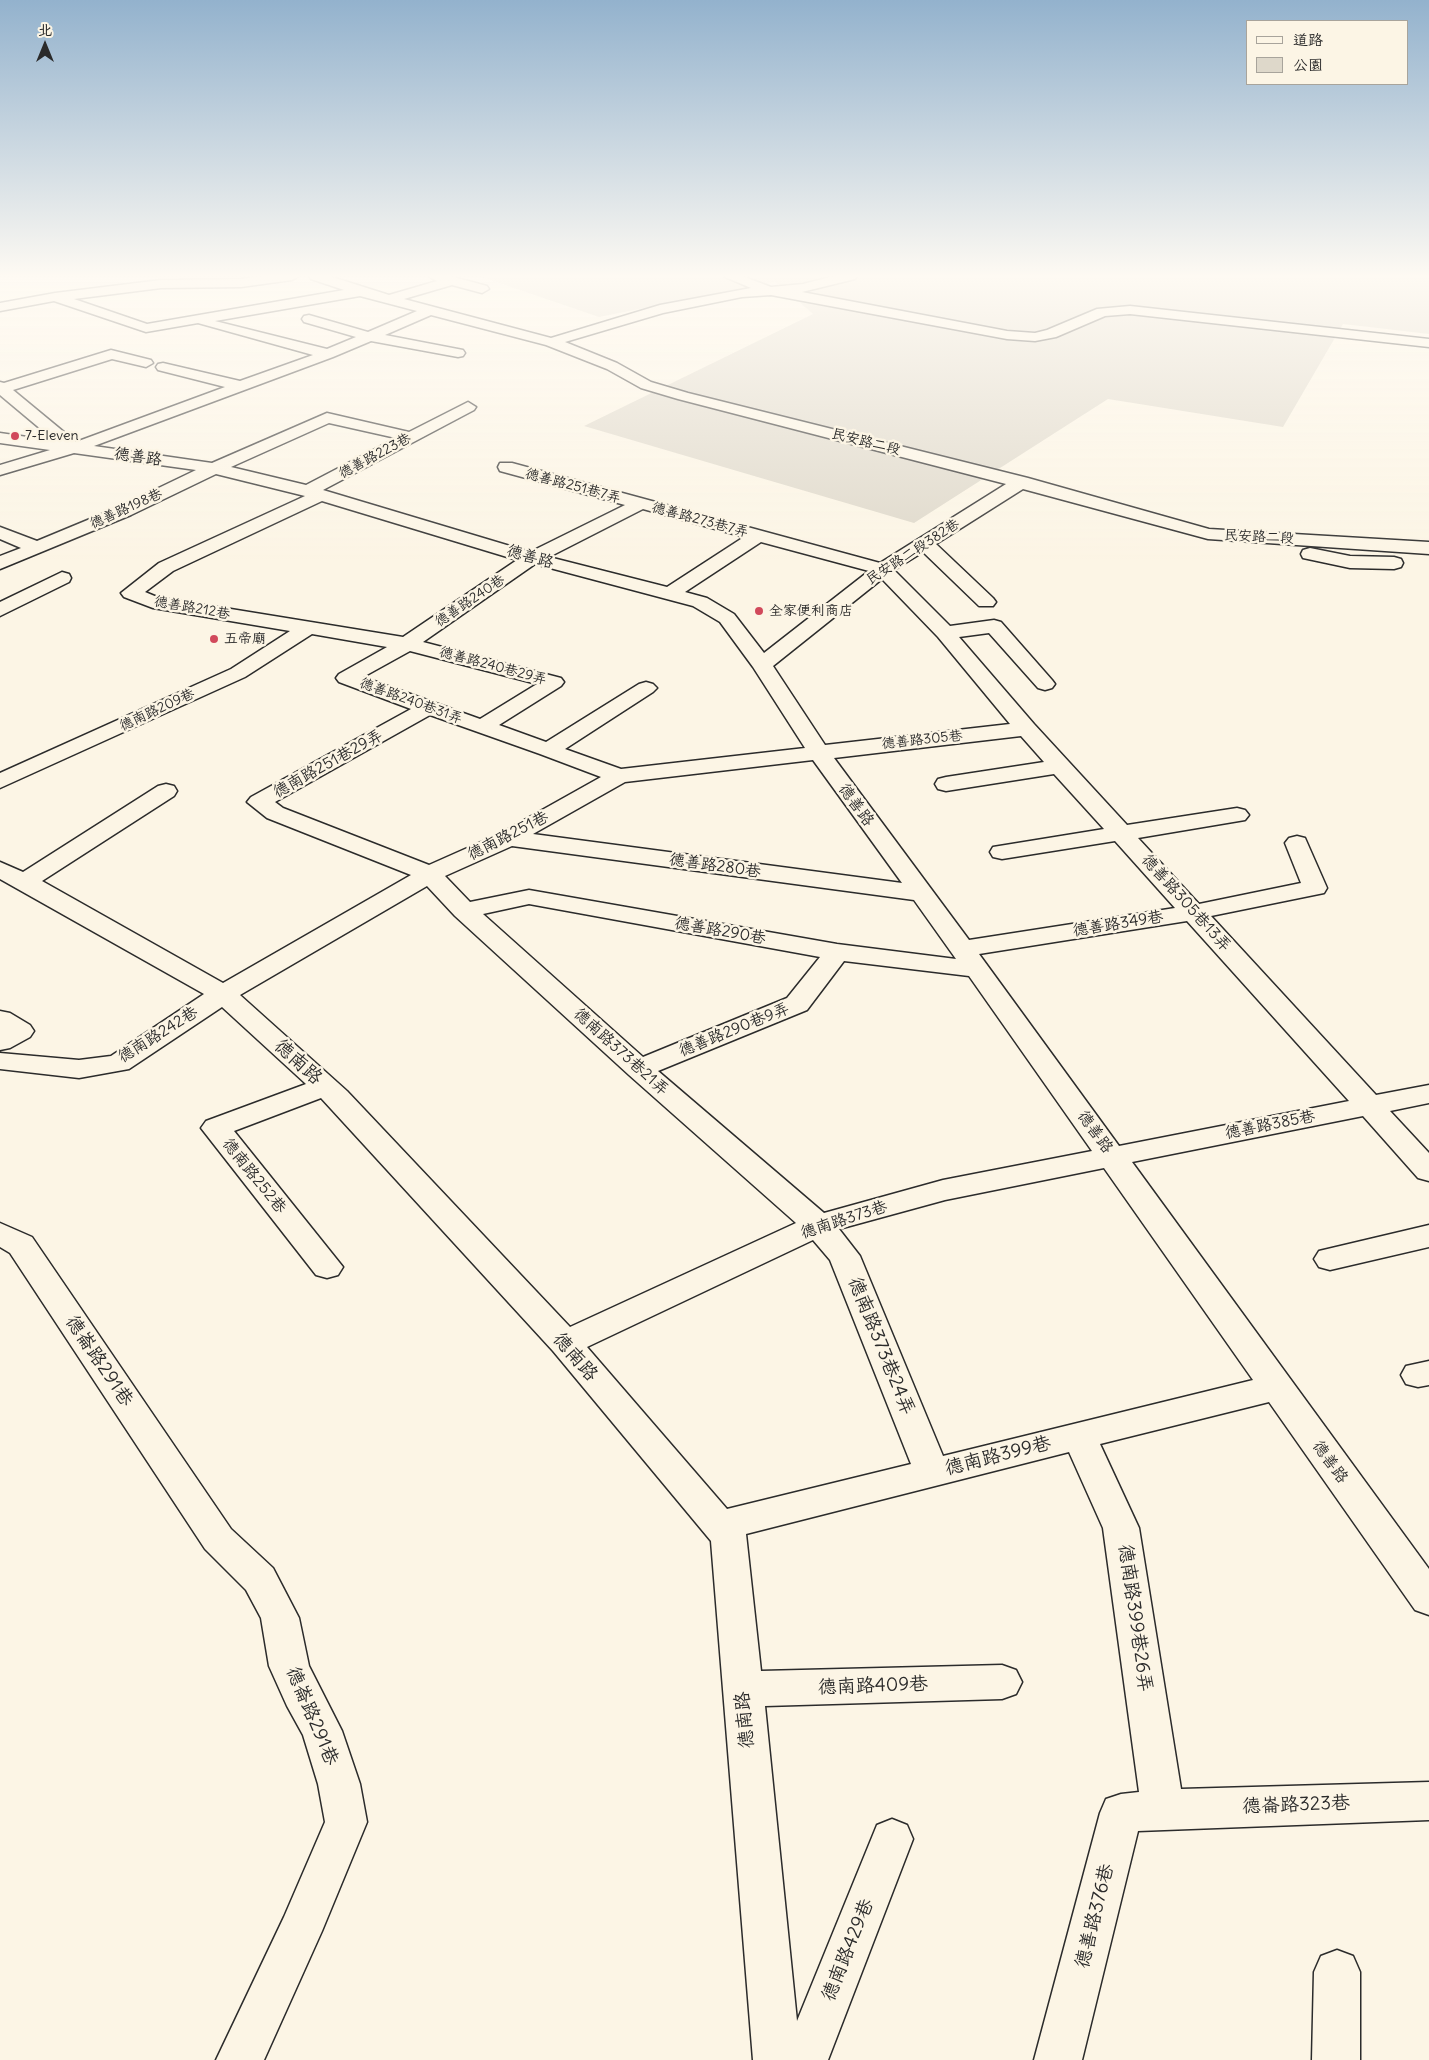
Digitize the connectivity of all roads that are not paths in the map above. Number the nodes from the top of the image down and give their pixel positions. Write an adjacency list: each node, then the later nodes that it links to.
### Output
1 (52, 372): 6 (street)
2 (187, 372): 5 (street)
3 (279, 372): 5 (street)
4 (623, 372): 14 (street, 民安路二段)
5 (241, 386): 10 (street)
6 (1, 388): 10 (street)
7 (468, 407): 8 (street, 德善路223巷)
8 (411, 437): 12 (street, 德善路198巷); 15 (street, 德善路223巷)
9 (0, 438): 10 (street, 德善路)
10 (74, 448): 12 (street, 德善路); 13 (street)
11 (506, 467): 16 (street, 德善路251巷7弄)
12 (214, 468): 15 (street, 德善路); 21 (street, 德善路198巷)
13 (0, 470)
14 (1022, 482): 18 (street, 民安路二段); 20 (street, 民安路二段382巷)
15 (314, 493): 23 (street, 德善路); 30 (street, 德善路212巷)
16 (640, 504): 19 (street, 德善路273巷7弄); 23 (street, 德善路240巷)
17 (0, 532): 21 (street)
18 (1208, 534): 22 (street, 民安路二段); 24 (street)
19 (759, 535): 25 (street, 德善路273巷7弄); 27 (street)
20 (924, 543): 25 (street, 民安路二段382巷); 28 (street)
21 (37, 548): 26 (street, 德善路198巷)
22 (1429, 548)
23 (532, 558): 27 (street, 德善路); 32 (street, 德善路240巷)
24 (1429, 563)
25 (883, 569): 31 (street, 德善路305巷13弄); 33 (street, 民安路二段382巷)
26 (7, 574): 29 (street)
27 (670, 594): 33 (street, 德善路)
28 (986, 602)
29 (0, 610)
30 (308, 628): 32 (street, 德善路212巷); 43 (street, 德南路209巷)
31 (945, 633): 34 (street); 38 (street, 德善路305巷13弄)
32 (407, 644): 36 (street, 德善路240巷31弄); 37 (street, 德善路240巷29弄)
33 (762, 665): 40 (street, 德善路)
34 (1045, 684)
35 (646, 688): 42 (street)
36 (428, 708): 37 (street, 德善路240巷31弄); 51 (street, 德南路251巷29弄)
37 (482, 727): 39 (street, 德善路240巷31弄)
38 (1026, 729): 40 (street, 德善路305巷); 41 (street, 德善路305巷13弄)
39 (542, 748)
40 (818, 751): 42 (street, 德南路251巷); 53 (street, 德善路)
41 (1061, 766): 44 (street); 47 (street, 德善路305巷13弄)
42 (619, 776): 48 (street, 德南路251巷)
43 (0, 781)
44 (946, 784)
45 (166, 791): 52 (street)
46 (1237, 815): 47 (street)
47 (1122, 832): 50 (street); 55 (street, 德善路305巷13弄)
48 (509, 838): 51 (street, 德南路251巷); 53 (street, 德善路280巷)
49 (1297, 842): 55 (street, 德善路349巷)
50 (1002, 852)
51 (430, 874): 54 (street, 德南路373巷21弄); 59 (street, 德南路251巷)
52 (12, 876): 59 (street, 德南路)
53 (920, 893): 56 (street, 德善路)
54 (464, 911): 57 (street, 德善路290巷); 63 (street, 德南路373巷21弄)
55 (1195, 912): 56 (street, 德善路349巷); 66 (street, 德善路305巷13弄)
56 (961, 949): 58 (street, 德善路)
57 (837, 952): 58 (street, 德善路290巷); 63 (street, 德善路290巷9弄)
58 (977, 969): 67 (street, 德善路)
59 (222, 994): 62 (street, 德南路242巷); 64 (street, 德南路)
60 (0, 1019): 61 (street)
61 (0, 1042)
62 (0, 1061)
63 (639, 1069): 69 (street, 德南路373巷21弄)
64 (325, 1086): 73 (street, 德南路252巷); 74 (street, 德南路)
65 (1429, 1094): 66 (street, 德善路385巷)
66 (1370, 1105): 67 (street, 德善路385巷); 68 (street, 德善路305巷13弄)
67 (1112, 1156): 69 (street, 德南路373巷); 75 (street, 德善路)
68 (1429, 1171)
69 (818, 1225): 74 (street, 德南路373巷); 77 (street, 德南路373巷24弄)
70 (0, 1234): 86 (street, 德崙路291巷)
71 (1429, 1236): 72 (street)
72 (1330, 1259)
73 (327, 1267)
74 (565, 1343): 78 (street, 德南路)
75 (1277, 1387): 76 (street, 德南路399巷); 79 (street, 德善路)
76 (1079, 1436): 77 (street, 德南路399巷); 83 (street, 德南路399巷26弄)
77 (932, 1473): 78 (street, 德南路399巷)
78 (719, 1526): 81 (street, 德南路)
79 (1429, 1599)
80 (1002, 1682): 81 (street, 德南路409巷)
81 (743, 1690): 87 (street, 德南路)
82 (1429, 1801): 83 (street, 德崙路323巷)
83 (1163, 1809): 89 (street, 德善路376巷)
84 (892, 1839): 88 (street, 德南路429巷)
85 (1337, 1972): 90 (street)
86 (240, 2060)
87 (777, 2060)
88 (804, 2060)
89 (1058, 2060)
90 (1336, 2060)

